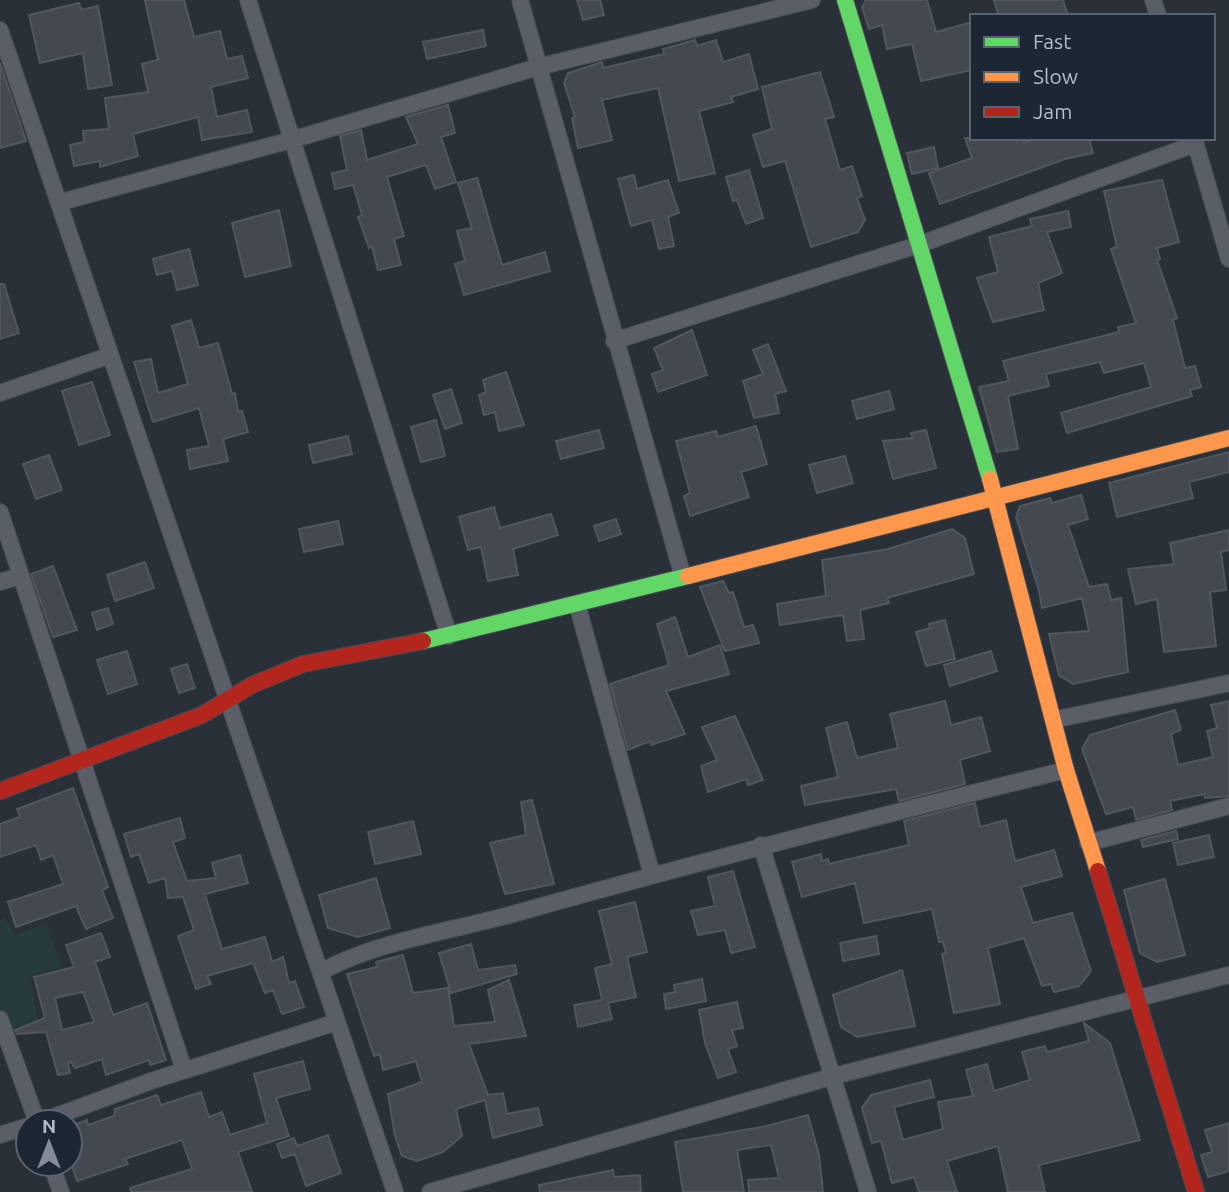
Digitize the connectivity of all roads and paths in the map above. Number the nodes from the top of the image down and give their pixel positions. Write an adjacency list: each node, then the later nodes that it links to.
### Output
1 (248, 0): 7 (street)
2 (520, 0): 6 (street)
3 (812, 0): 6 (street)
4 (845, 0): 10 (street)
5 (0, 30): 9 (street)
6 (538, 66): 7 (street); 12 (street)
7 (291, 140): 9 (street); 22 (street)
8 (1195, 141): 10 (street); 11 (street)
9 (61, 202): 13 (street)
10 (918, 245): 12 (street); 16 (street)
11 (1229, 259)
12 (614, 341): 19 (street)
13 (108, 356): 14 (street); 24 (street)
14 (0, 393)
15 (1229, 438): 16 (street)
16 (996, 498): 19 (street); 25 (street)
17 (0, 512): 18 (street)
18 (20, 576): 20 (street); 26 (street)
19 (683, 577): 21 (street)
20 (0, 582)
21 (577, 604): 22 (street); 32 (street)
22 (449, 636): 24 (street)
23 (1229, 683): 25 (street)
24 (227, 702): 26 (street); 33 (street)
25 (1053, 720): 27 (street)
26 (82, 760): 28 (street); 38 (street)
27 (1066, 770): 30 (street); 31 (street)
28 (0, 791)
29 (1229, 806): 30 (street)
30 (1088, 843): 35 (street)
31 (761, 845): 32 (street); 39 (street)
32 (652, 875): 33 (street)
33 (322, 971): 37 (street)
34 (1229, 975): 35 (street)
35 (1140, 1000): 39 (street); 45 (street)
36 (0, 1019): 40 (street)
37 (337, 1022): 38 (street); 42 (street)
38 (184, 1070): 41 (street)
39 (834, 1076): 43 (street); 44 (street)
40 (33, 1108)
41 (77, 1108)
42 (395, 1192)
43 (430, 1192)
44 (868, 1192)
45 (1196, 1192)

